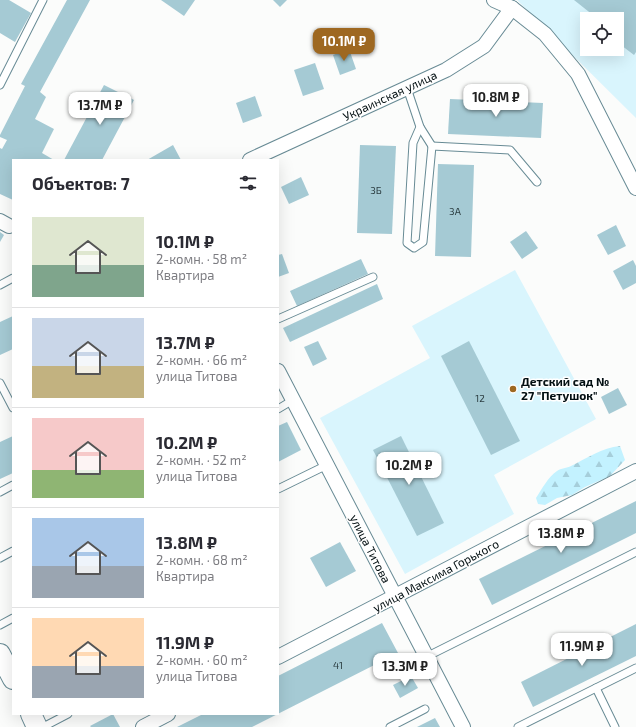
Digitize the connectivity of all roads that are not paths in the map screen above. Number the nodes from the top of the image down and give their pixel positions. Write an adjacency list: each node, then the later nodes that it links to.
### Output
1 (43, 0): 4 (lane)
2 (494, 0): 3 (street)
3 (512, 8): 5 (street, Украинская улица); 10 (street)
4 (0, 85)
5 (407, 88): 6 (lane); 8 (street, Украинская улица)
6 (420, 127): 7 (lane); 7 (lane)
7 (432, 146): 9 (lane)
8 (252, 159)
9 (537, 182)
10 (636, 188)
11 (373, 277): 14 (lane)
12 (12, 279): 13 (lane)
13 (0, 285)
14 (279, 319)
15 (279, 373): 17 (street, улица Титова)
16 (0, 383): 18 (lane)
17 (293, 400): 19 (lane); 20 (street, улица Титова)
18 (12, 406)
19 (279, 408)
20 (326, 465): 23 (lane); 28 (street, улица Титова)
21 (636, 471): 28 (street, улица Максима Горького)
22 (12, 486): 24 (lane)
23 (279, 488)
24 (0, 492)
25 (12, 552): 27 (lane)
26 (636, 552): 33 (lane)
27 (0, 558)
28 (395, 597): 32 (street, улица Максима Горького); 33 (street, улица Титова)
29 (12, 619): 30 (lane)
30 (0, 625)
31 (0, 654): 35 (street)
32 (279, 656)
33 (426, 657): 45 (street, улица Титова)
34 (636, 668): 36 (lane)
35 (12, 677)
36 (596, 688): 46 (lane); 47 (lane)
37 (425, 709): 44 (lane)
38 (31, 715): 41 (street)
39 (66, 715): 42 (lane)
40 (166, 715): 43 (street)
41 (37, 727)
42 (43, 727)
43 (143, 727)
44 (390, 727)
45 (463, 727)
46 (518, 727)
47 (615, 727)

